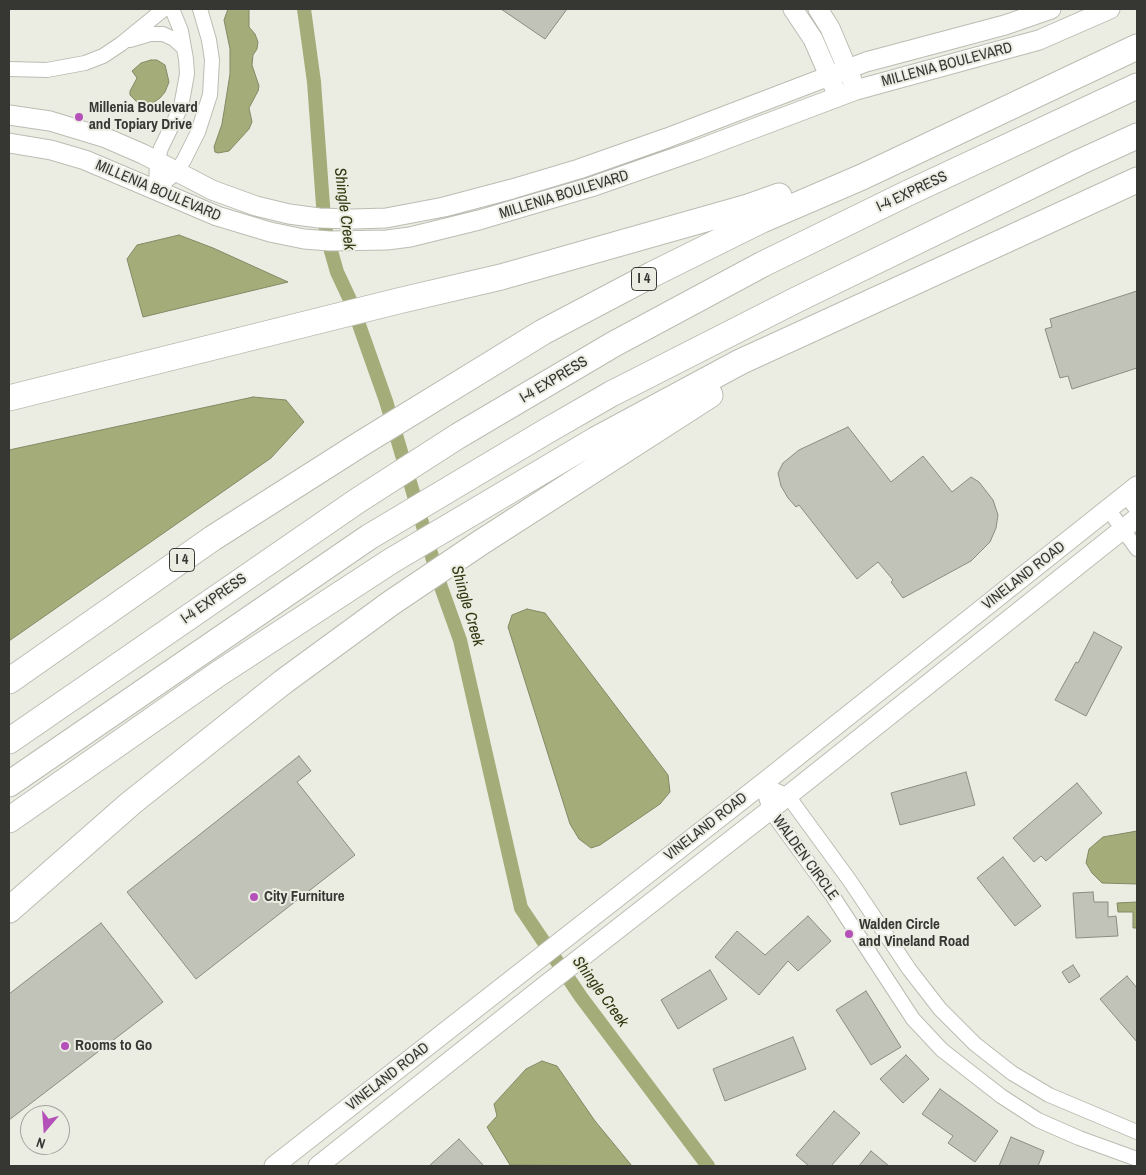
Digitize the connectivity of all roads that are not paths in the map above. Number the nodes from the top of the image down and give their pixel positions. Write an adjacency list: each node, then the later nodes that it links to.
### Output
1 (164, 9): 8 (street)
2 (172, 9): 10 (street)
3 (200, 9): 20 (street)
4 (793, 9): 12 (street)
5 (818, 9): 12 (street)
6 (1051, 9): 12 (street, MILLENIA BOULEVARD)
7 (1110, 9): 14 (street, MILLENIA BOULEVARD)
8 (121, 44): 10 (street); 11 (street)
9 (1137, 46): 21 (highway, I 4)
10 (184, 48): 19 (street)
11 (9, 69)
12 (838, 72): 14 (street); 15 (street); 20 (street, MILLENIA BOULEVARD)
13 (1137, 86): 33 (highway, I-4 EXPRESS)
14 (856, 90): 15 (street, MILLENIA BOULEVARD)
15 (838, 96): 23 (street, MILLENIA BOULEVARD)
16 (9, 115): 19 (street, MILLENIA BOULEVARD)
17 (1137, 136): 34 (highway)
18 (9, 143): 23 (street, MILLENIA BOULEVARD)
19 (157, 162): 20 (street, MILLENIA BOULEVARD); 23 (street)
20 (176, 173): 23 (street)
21 (862, 177): 25 (highway); 32 (highway, I 4)
22 (1137, 180): 24 (highway)
23 (156, 189)
24 (740, 362): 38 (highway); 39 (highway)
25 (9, 398)
26 (1131, 490): 27 (street, VINELAND ROAD); 28 (street)
27 (1108, 509): 30 (street); 35 (street, VINELAND ROAD)
28 (1137, 510)
29 (1137, 518): 30 (street, VINELAND ROAD)
30 (1123, 530): 31 (street); 36 (street, VINELAND ROAD)
31 (1137, 549)
32 (9, 681)
33 (9, 741)
34 (9, 784)
35 (762, 784): 36 (street, WALDEN CIRCLE); 37 (street, WALDEN CIRCLE); 42 (street, VINELAND ROAD)
36 (788, 796): 37 (street, VINELAND ROAD); 40 (street, WALDEN CIRCLE)
37 (770, 810): 41 (street, WALDEN CIRCLE); 43 (street, VINELAND ROAD)
38 (9, 820)
39 (9, 910)
40 (1137, 1132)
41 (1137, 1159)
42 (274, 1166)
43 (318, 1166)

